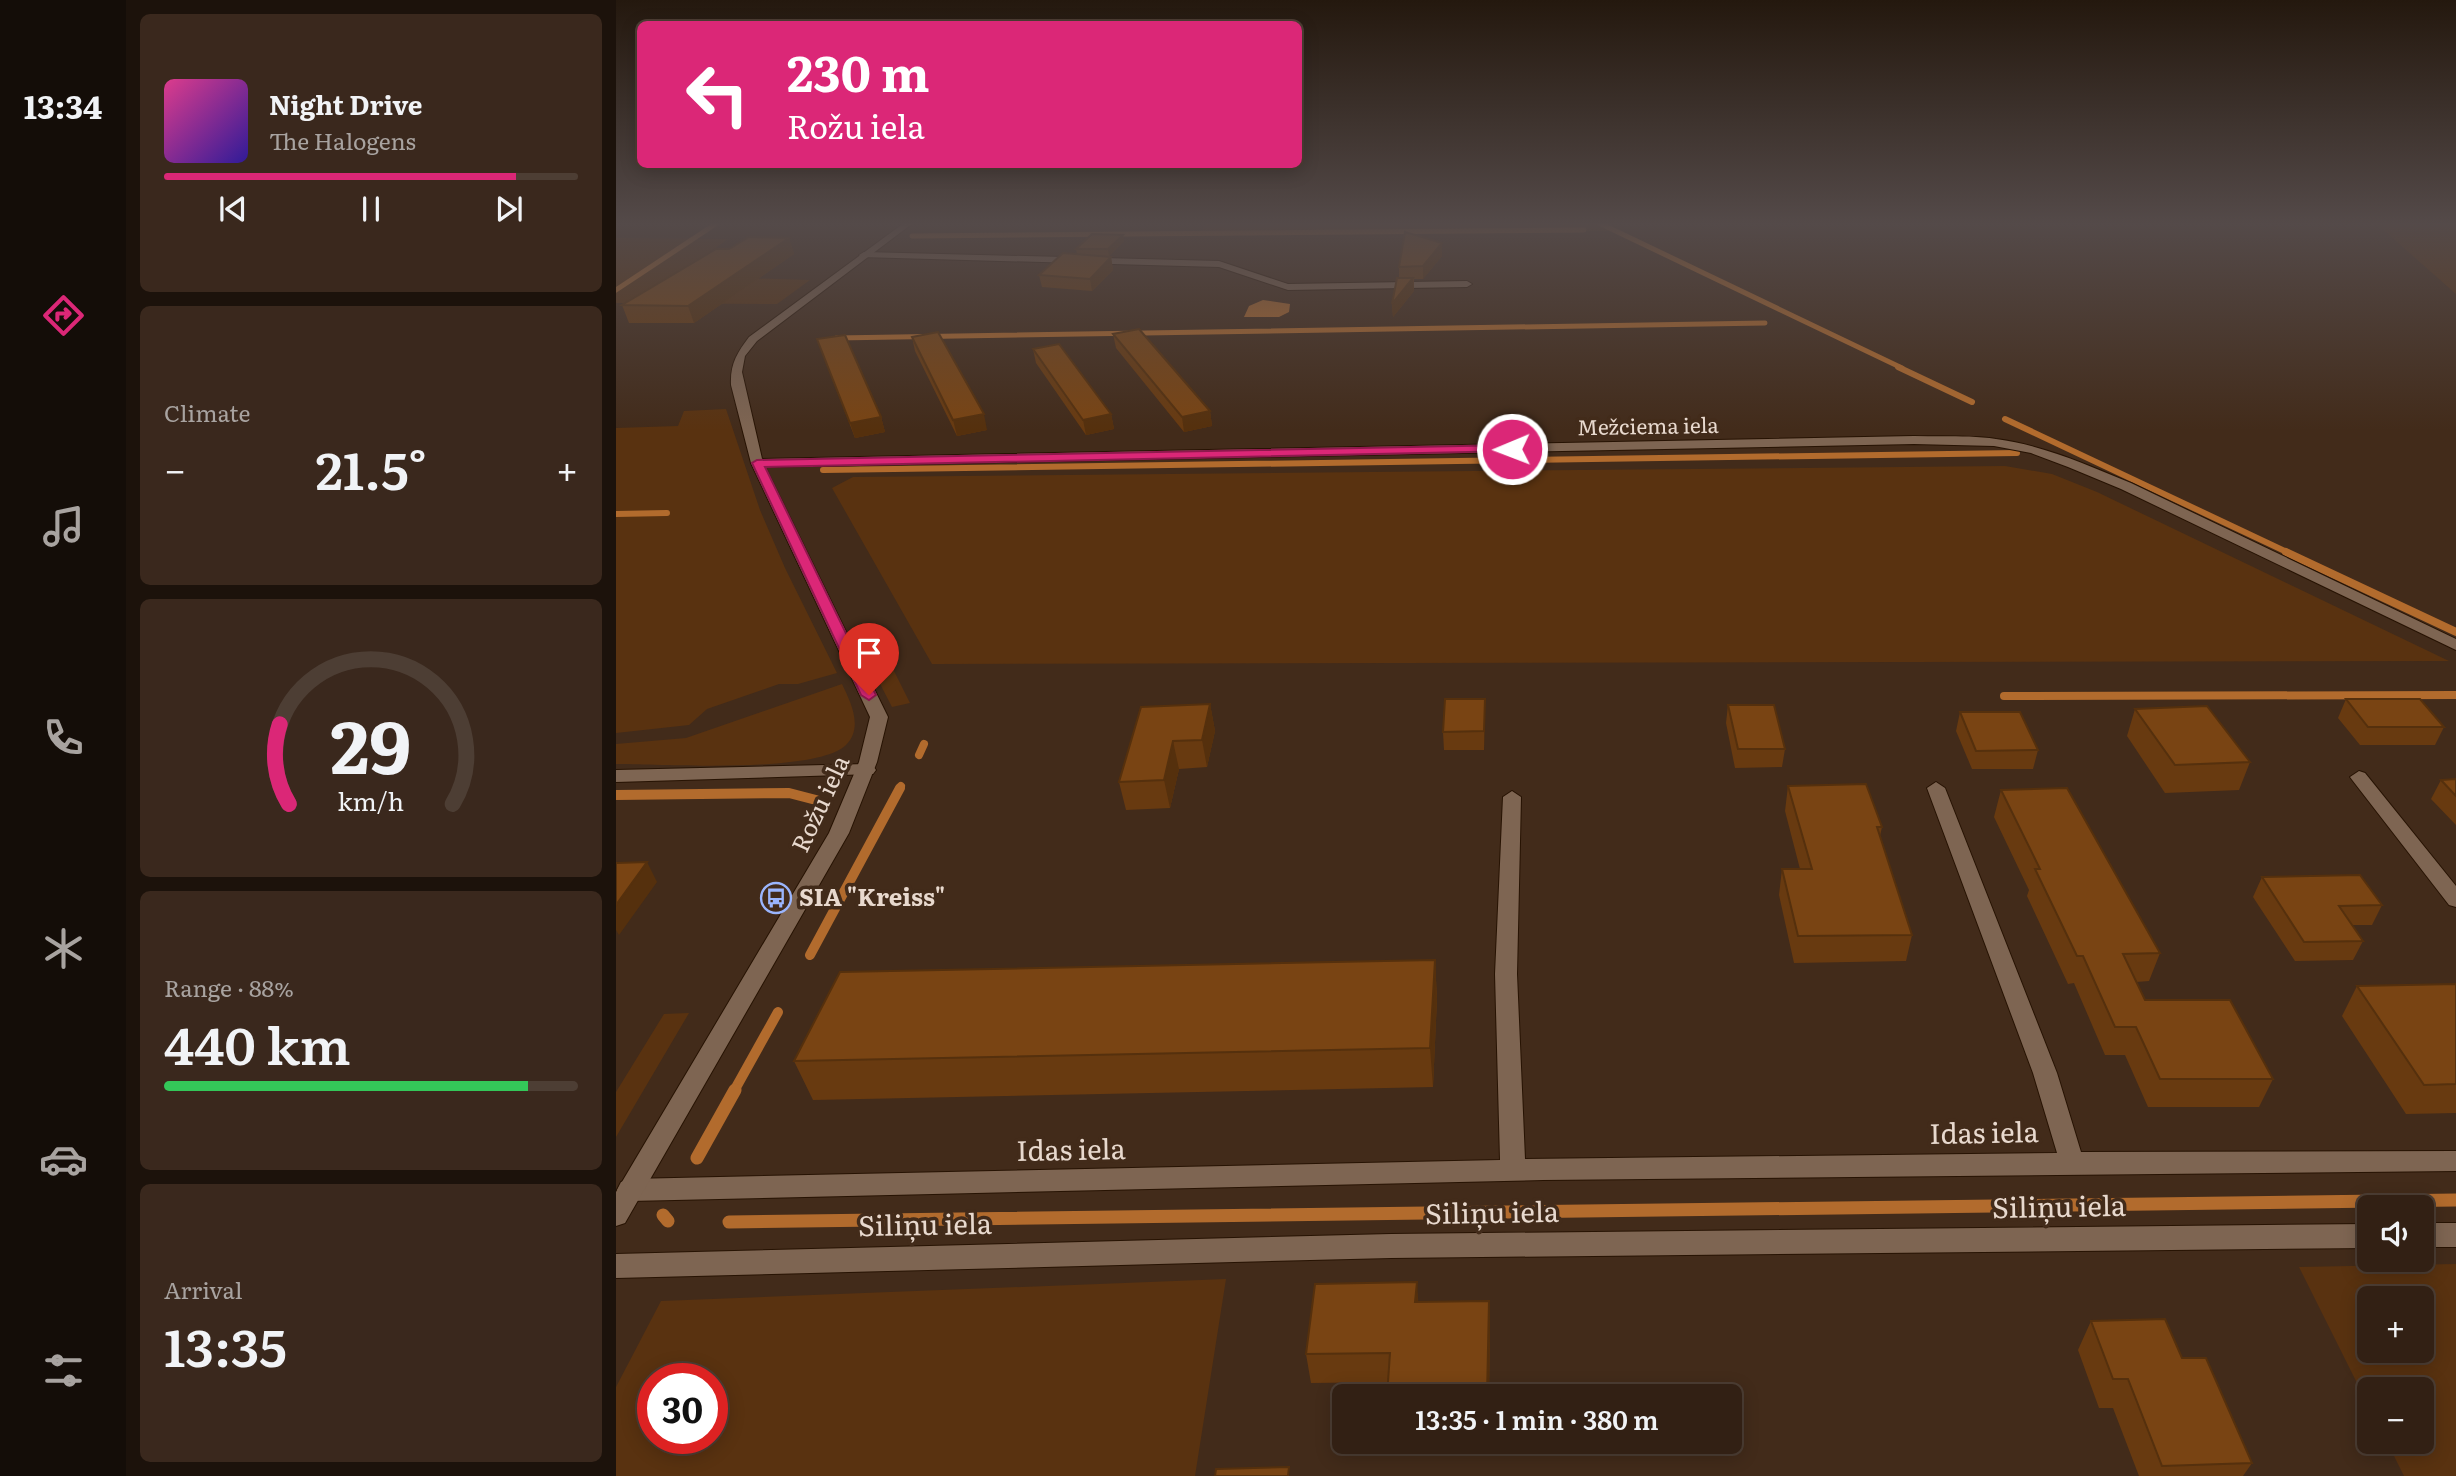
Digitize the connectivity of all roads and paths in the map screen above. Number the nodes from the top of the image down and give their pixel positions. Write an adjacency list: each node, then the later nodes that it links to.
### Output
1 (815, 292): 2 (street, Rožu iela)
2 (757, 463): 3 (street, Mežciema iela); 4 (street, Rožu iela)
3 (2456, 645)
4 (867, 770): 5 (street); 13 (street, Rožu iela)
5 (616, 776)
6 (2359, 777): 9 (street)
7 (1936, 788): 11 (street)
8 (1512, 797): 12 (street)
9 (2456, 900)
10 (2456, 1161): 11 (street, Idas iela)
11 (2072, 1162): 12 (street, Idas iela)
12 (1513, 1170): 13 (street, Idas iela)
13 (630, 1190): 14 (street, Rožu iela)
14 (616, 1215)
15 (2434, 1235): 16 (street)
16 (2456, 1235)
17 (2357, 1236): 18 (street, Siliņu iela)
18 (616, 1266)

